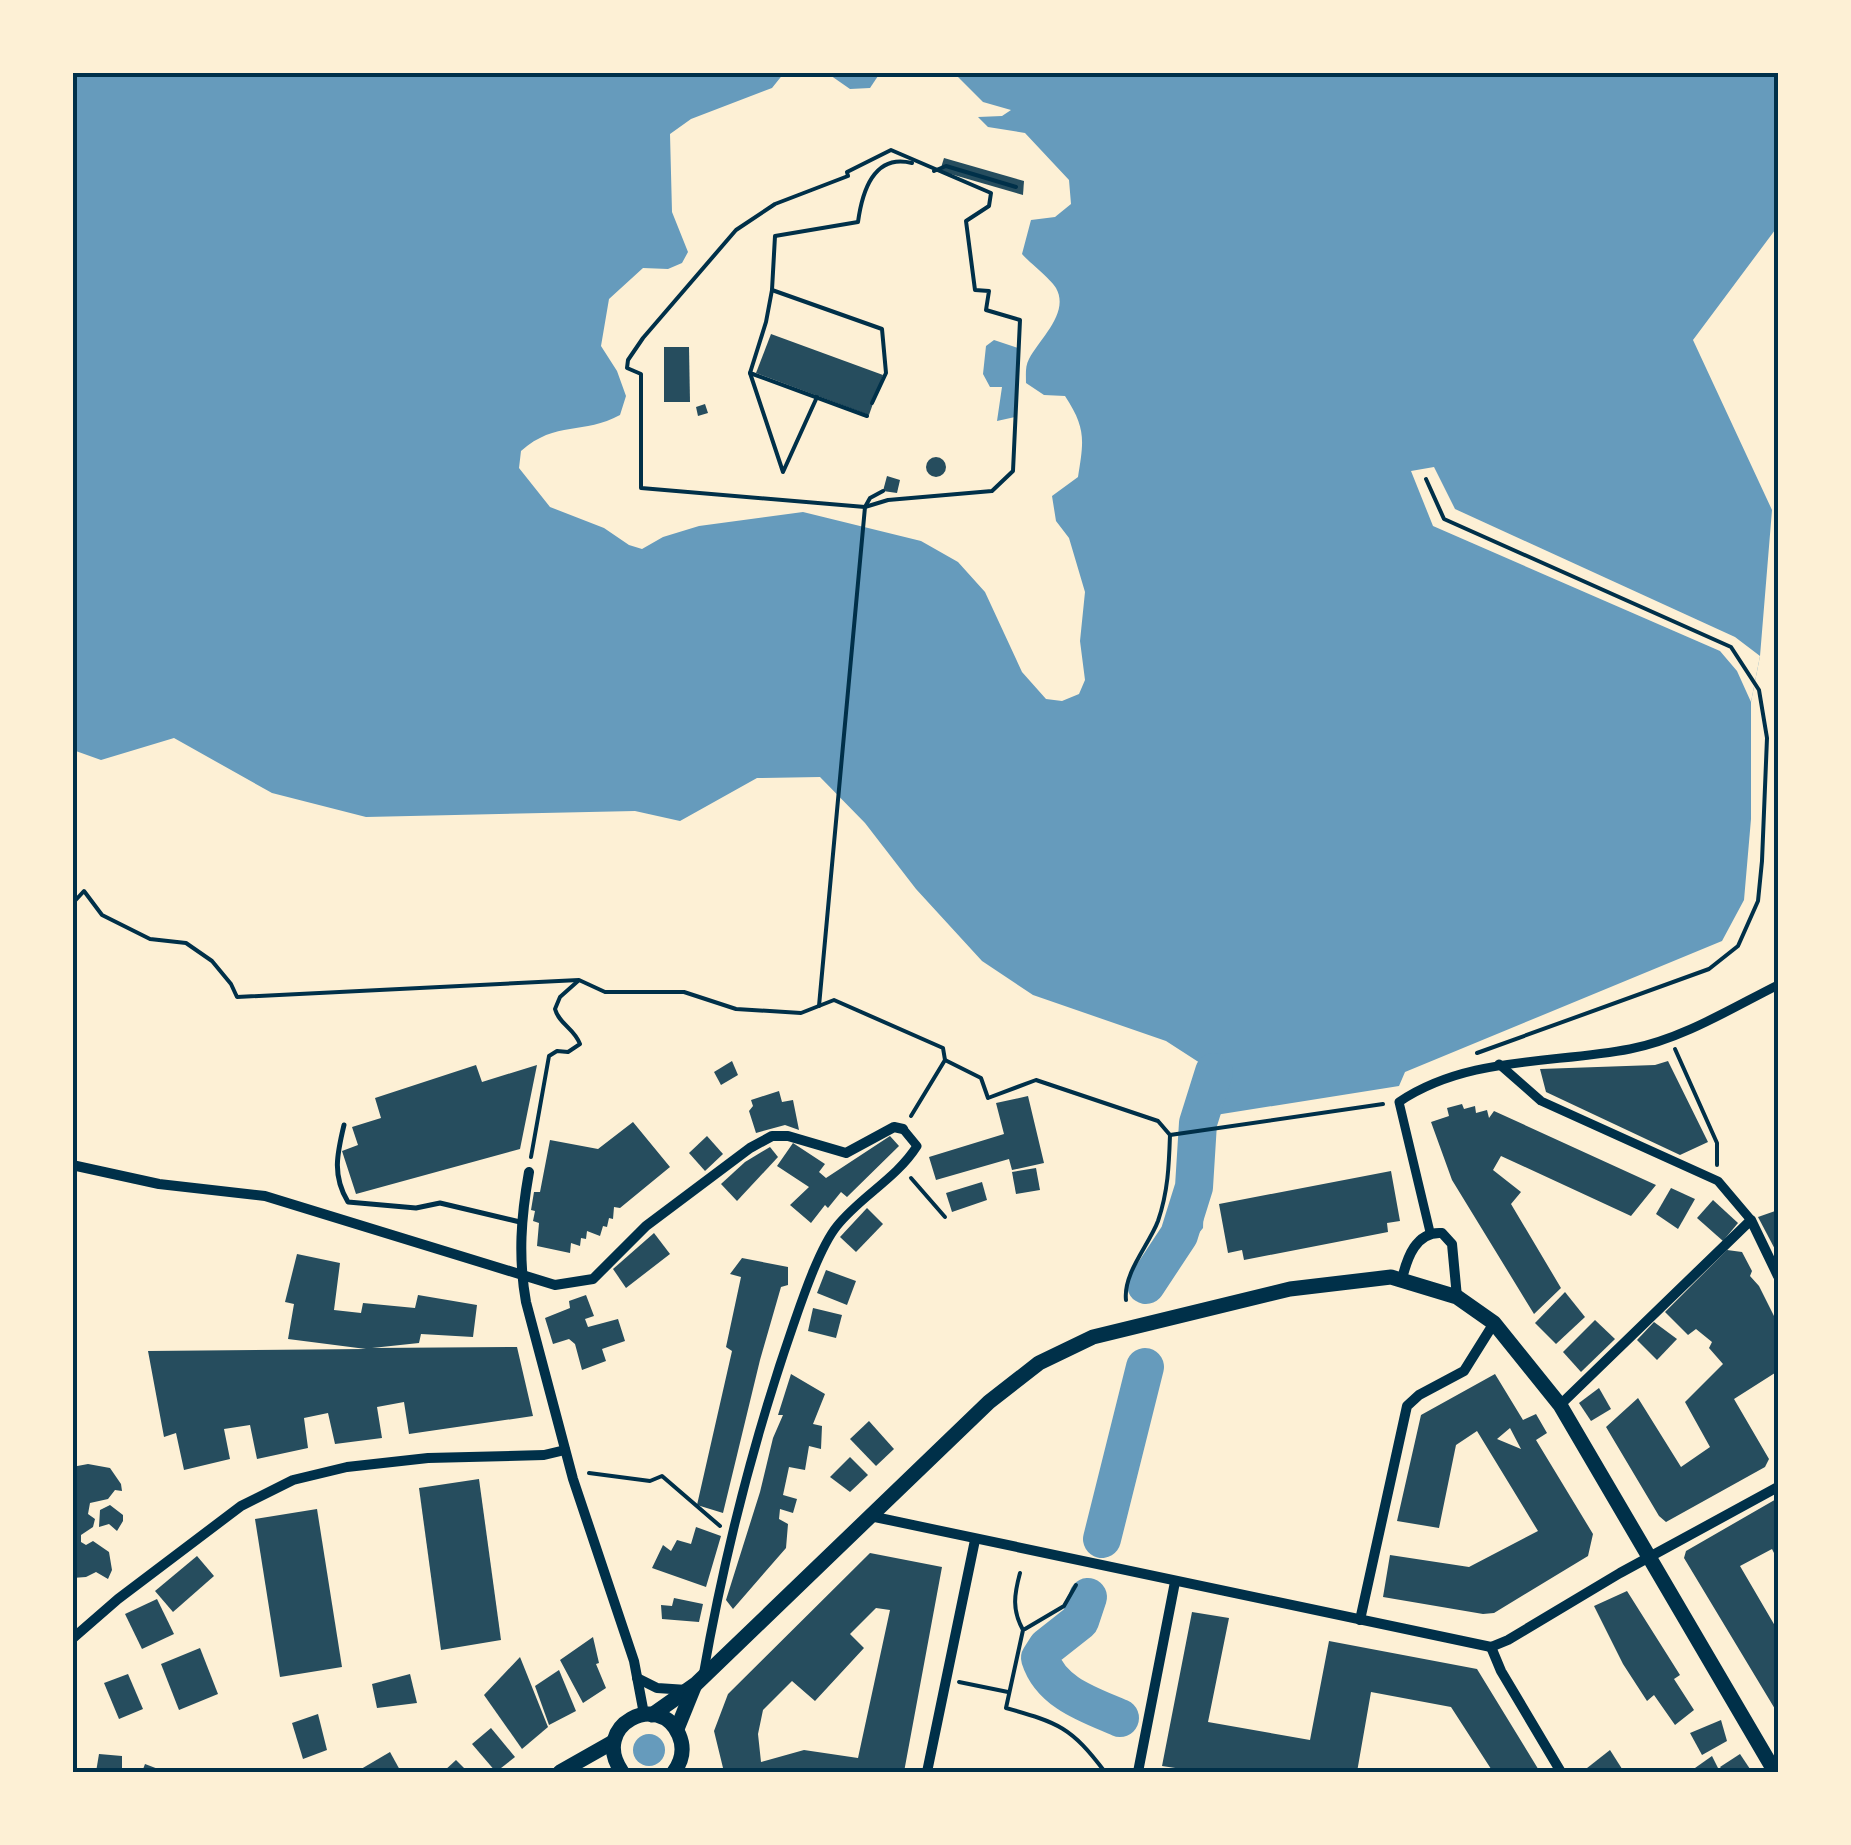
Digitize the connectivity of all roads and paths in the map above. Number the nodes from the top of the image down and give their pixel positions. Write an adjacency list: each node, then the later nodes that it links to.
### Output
1 (921, 166): 2 (path); 4 (path); 11 (path)
2 (934, 171): 3 (path); 11 (path)
3 (1016, 186)
4 (772, 290): 5 (path); 7 (path)
5 (750, 372): 6 (path); 6 (path)
6 (817, 397): 8 (path)
7 (872, 403)
8 (868, 416)
9 (1426, 479): 17 (path)
10 (884, 491): 11 (path)
11 (864, 507): 15 (path)
12 (72, 904): 13 (path)
13 (579, 980): 15 (path); 26 (path)
14 (1778, 984): 16 (street)
15 (819, 1006): 18 (path)
16 (1668, 1036): 19 (street); 27 (path)
17 (1464, 1058)
18 (945, 1060): 22 (path); 23 (path)
19 (1499, 1064): 20 (street); 27 (street)
20 (1399, 1102): 23 (path); 31 (street)
21 (344, 1124): 30 (lane)
22 (904, 1129): 25 (street); 32 (street)
23 (1173, 1135): 36 (path)
24 (72, 1165): 32 (street)
25 (902, 1166): 28 (path); 43 (street)
26 (528, 1172): 30 (street)
27 (1718, 1181): 29 (street)
28 (945, 1218)
29 (1750, 1220): 33 (street); 38 (street)
30 (520, 1222): 32 (street)
31 (1430, 1232): 34 (street); 35 (street)
32 (521, 1276): 39 (street)
33 (1778, 1276)
34 (1402, 1279): 35 (main road); 42 (main road)
35 (1457, 1297): 37 (main road)
36 (1126, 1300)
37 (1494, 1323): 38 (main road); 49 (street)
38 (1560, 1405): 45 (main road)
39 (564, 1450): 40 (street); 51 (street)
40 (573, 1479): 43 (path); 53 (street)
41 (1778, 1487): 45 (street)
42 (868, 1516): 44 (street); 55 (main road)
43 (731, 1535): 55 (street)
44 (974, 1540): 47 (street); 64 (street)
45 (1648, 1558): 52 (street); 67 (main road)
46 (1020, 1573): 50 (path)
47 (1175, 1582): 49 (street); 65 (street)
48 (1076, 1585): 50 (path)
49 (1360, 1620): 52 (street)
50 (1023, 1630): 56 (path)
51 (72, 1639)
52 (1491, 1646): 66 (street)
53 (637, 1678): 55 (street); 57 (street)
54 (954, 1682): 56 (path)
55 (696, 1683): 57 (main road); 58 (main road)
56 (1008, 1692): 60 (path)
57 (648, 1714): 58 (main road); 59 (main road)
58 (676, 1730): 63 (main road)
59 (613, 1742): 61 (main road); 62 (main road)
60 (1101, 1770)
61 (560, 1772)
62 (622, 1772)
63 (674, 1772)
64 (926, 1772)
65 (1138, 1772)
66 (1561, 1772)
67 (1776, 1772)

